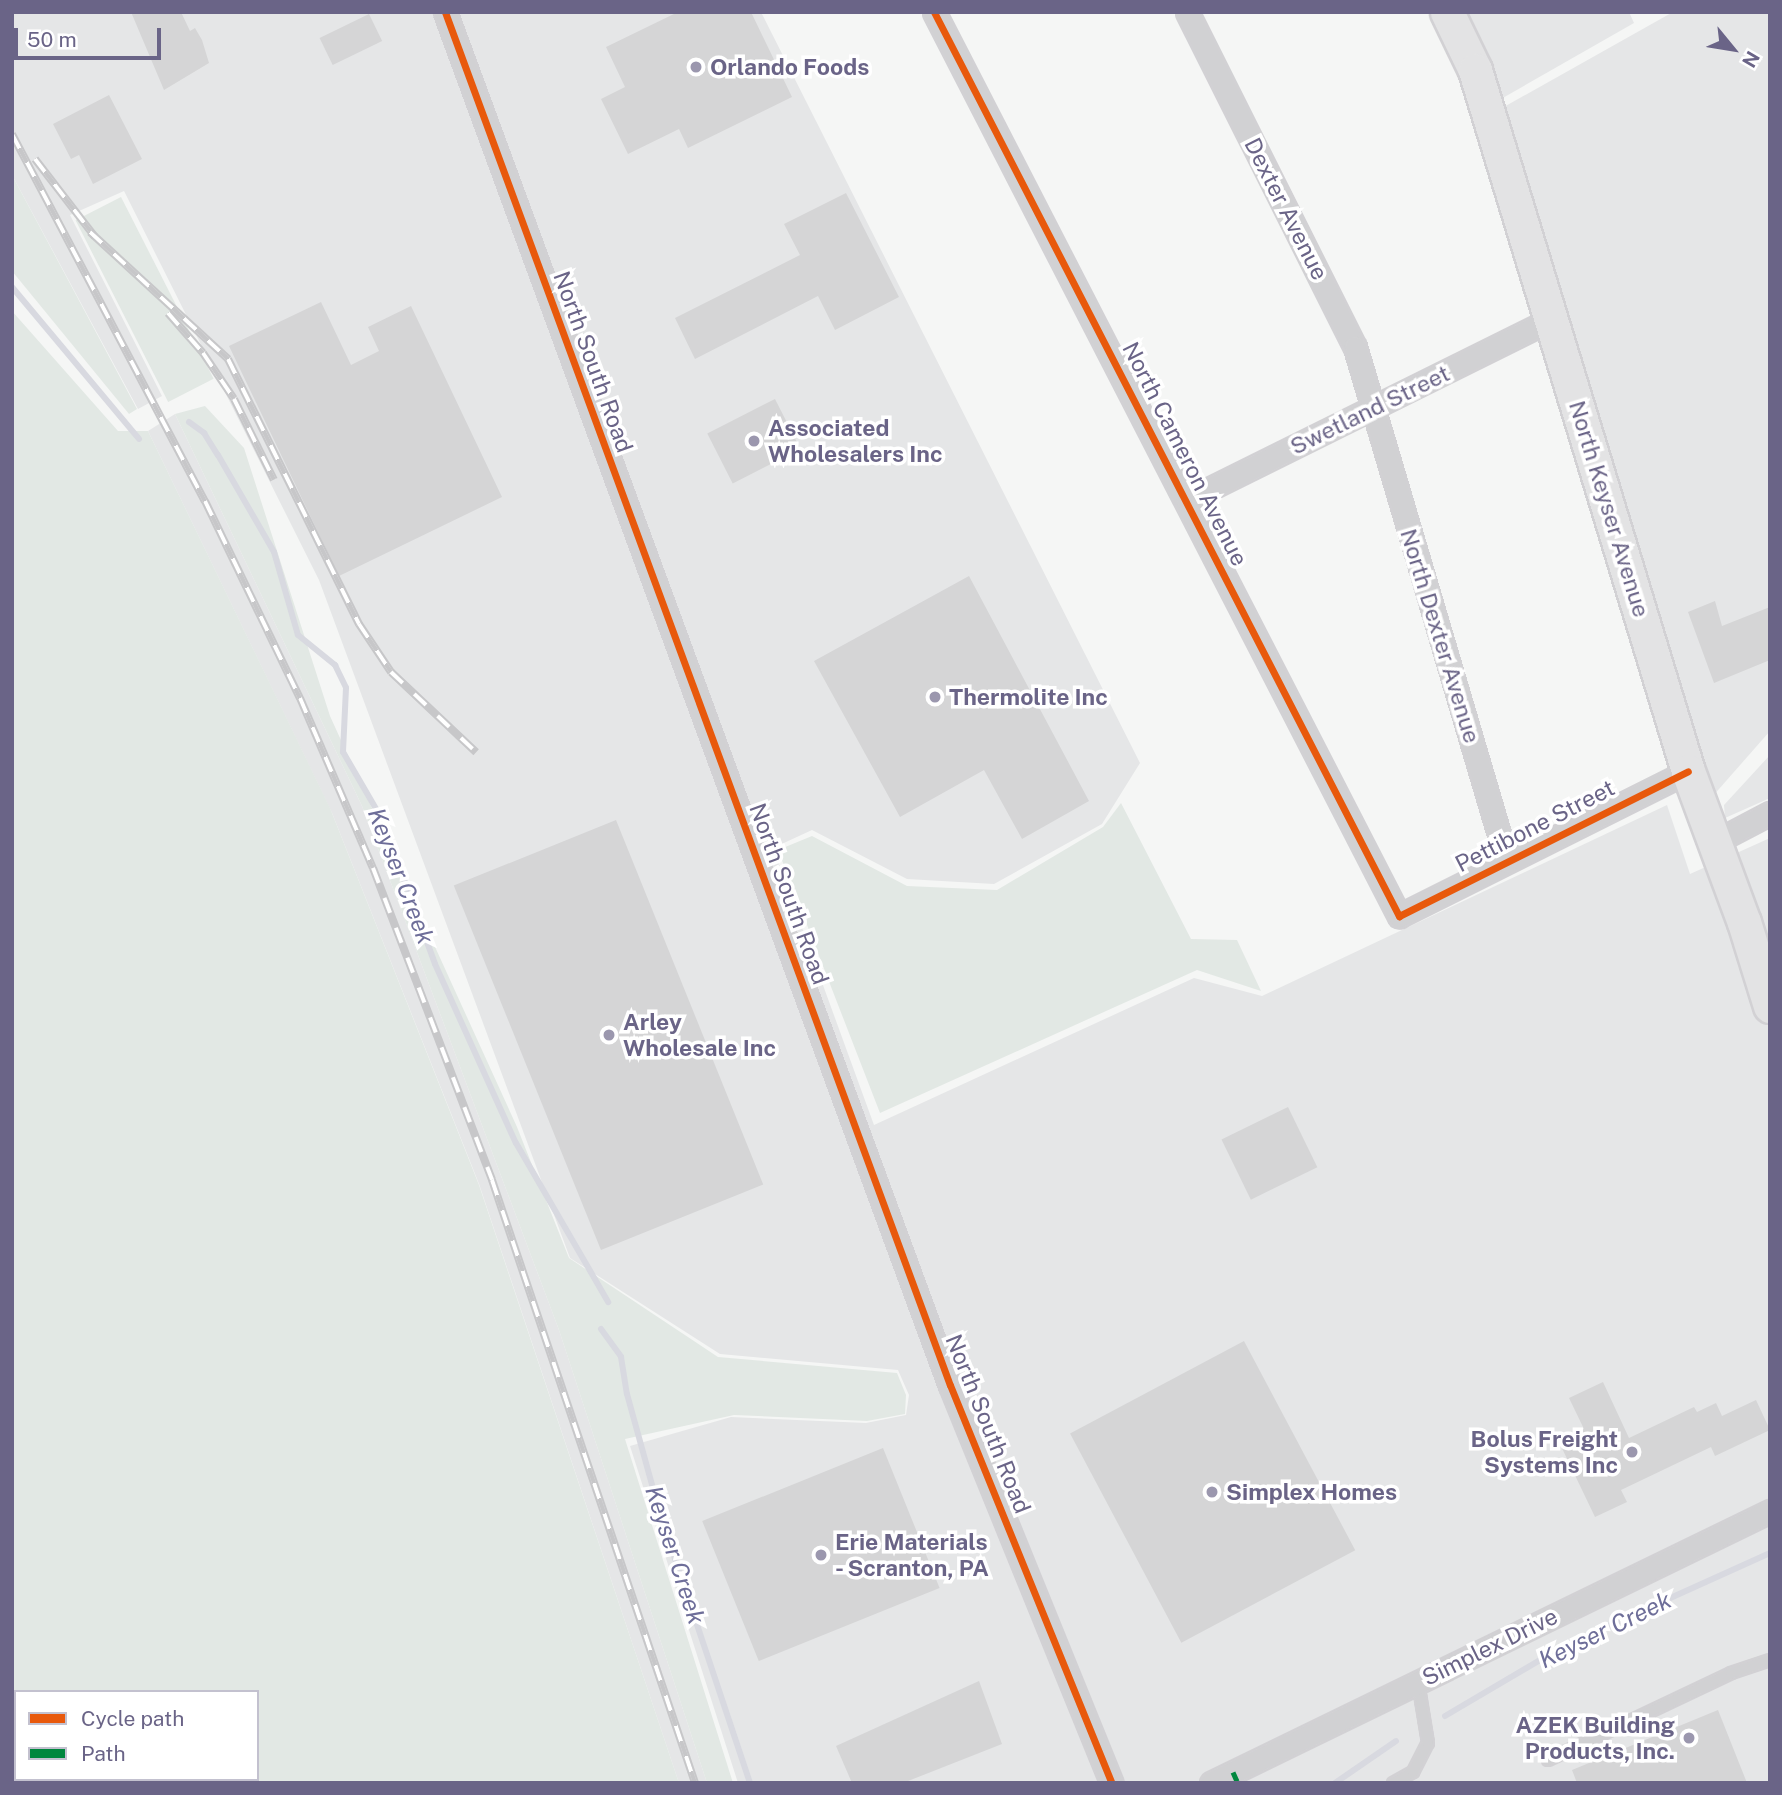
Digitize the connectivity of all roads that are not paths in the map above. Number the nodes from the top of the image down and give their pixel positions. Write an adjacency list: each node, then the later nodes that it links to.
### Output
1 (445, 12): 18 (street, North South Road)
2 (934, 12): 7 (street, North Cameron Avenue)
3 (1187, 12): 6 (street, Dexter Avenue)
4 (1447, 12): 5 (main road, North Keyser Avenue)
5 (1552, 319): 6 (street, Swetland Street); 8 (main road, North Keyser Avenue)
6 (1372, 410): 7 (street, Swetland Street); 11 (street, North Dexter Avenue)
7 (1187, 500): 12 (street, North Cameron Avenue)
8 (1688, 771): 10 (main road, North Keyser Avenue); 11 (street, Pettibone Street)
9 (1770, 813): 10 (street)
10 (1711, 844): 13 (main road, North Keyser Avenue)
11 (1507, 861): 12 (street, Pettibone Street)
12 (1399, 916)
13 (1770, 1006)
14 (1770, 1511): 16 (street, Simplex Drive)
15 (1770, 1660): 17 (lane)
16 (1418, 1682): 19 (street, Simplex Drive); 20 (lane)
17 (1548, 1760)
18 (1112, 1783)
19 (1211, 1783)
20 (1393, 1783)

